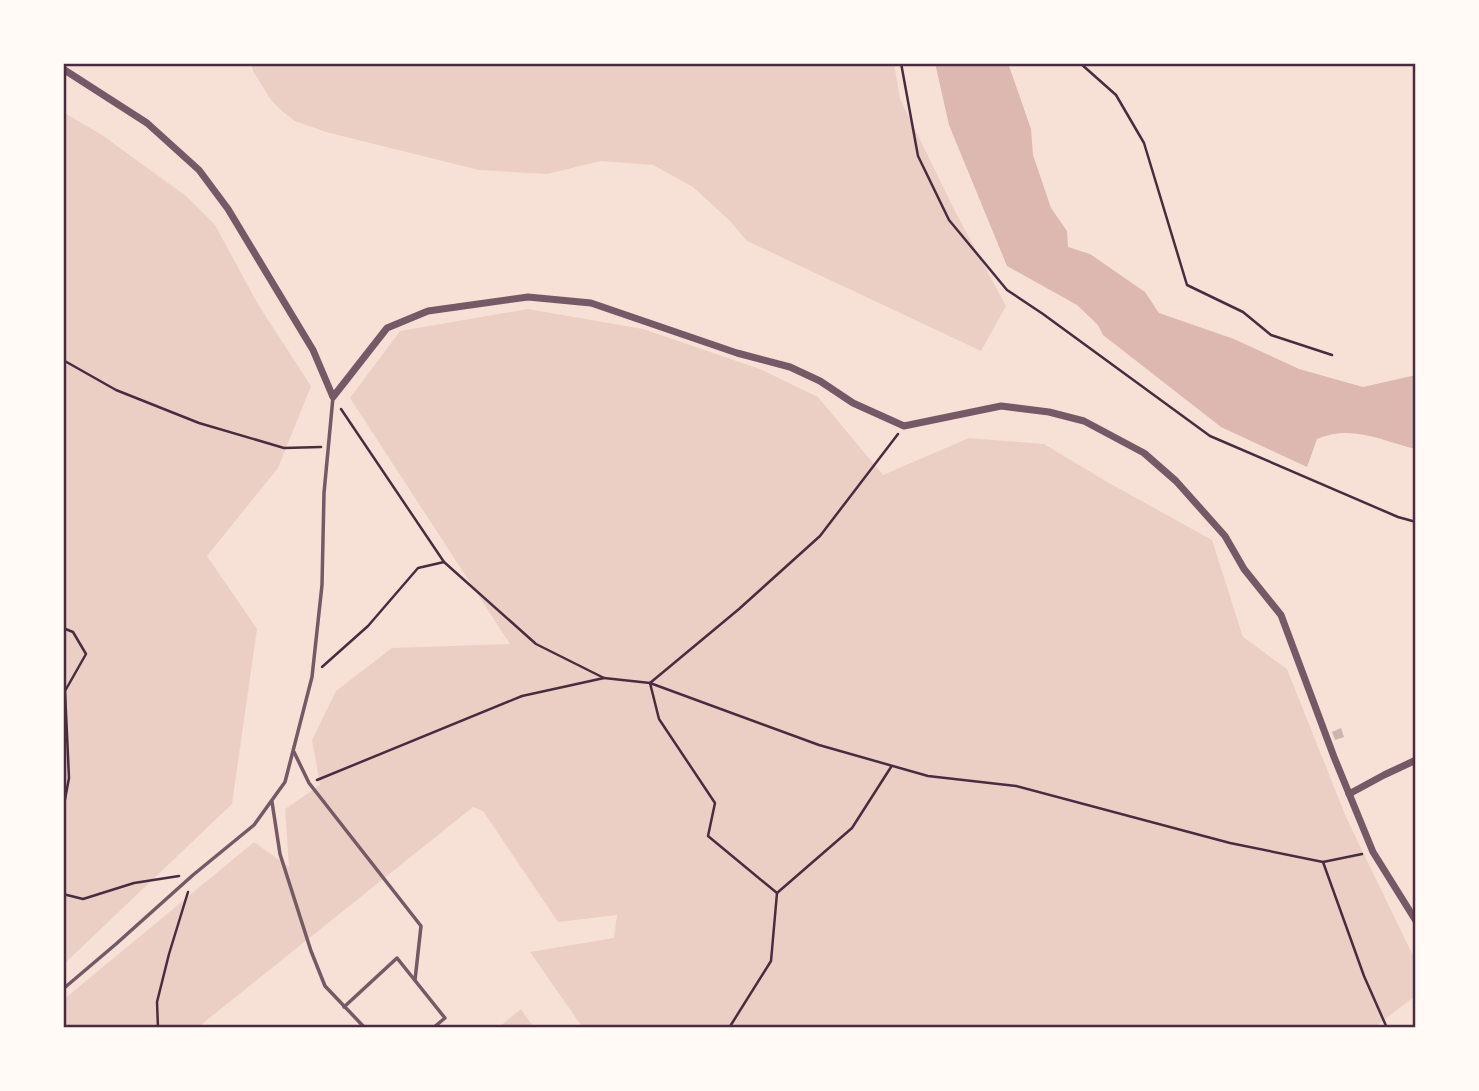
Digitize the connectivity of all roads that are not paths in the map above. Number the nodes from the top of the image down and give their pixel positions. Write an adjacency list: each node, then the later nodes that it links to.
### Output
1 (63, 69): 2 (street)
2 (333, 397): 3 (lane); 5 (street)
3 (293, 750): 6 (lane); 8 (lane)
4 (1416, 760): 5 (street)
5 (1349, 794): 7 (street)
6 (272, 800): 9 (lane); 10 (lane)
7 (1416, 921)
8 (415, 980): 10 (lane); 12 (lane)
9 (63, 989)
10 (344, 1007): 11 (lane)
11 (365, 1028)
12 (433, 1028)

